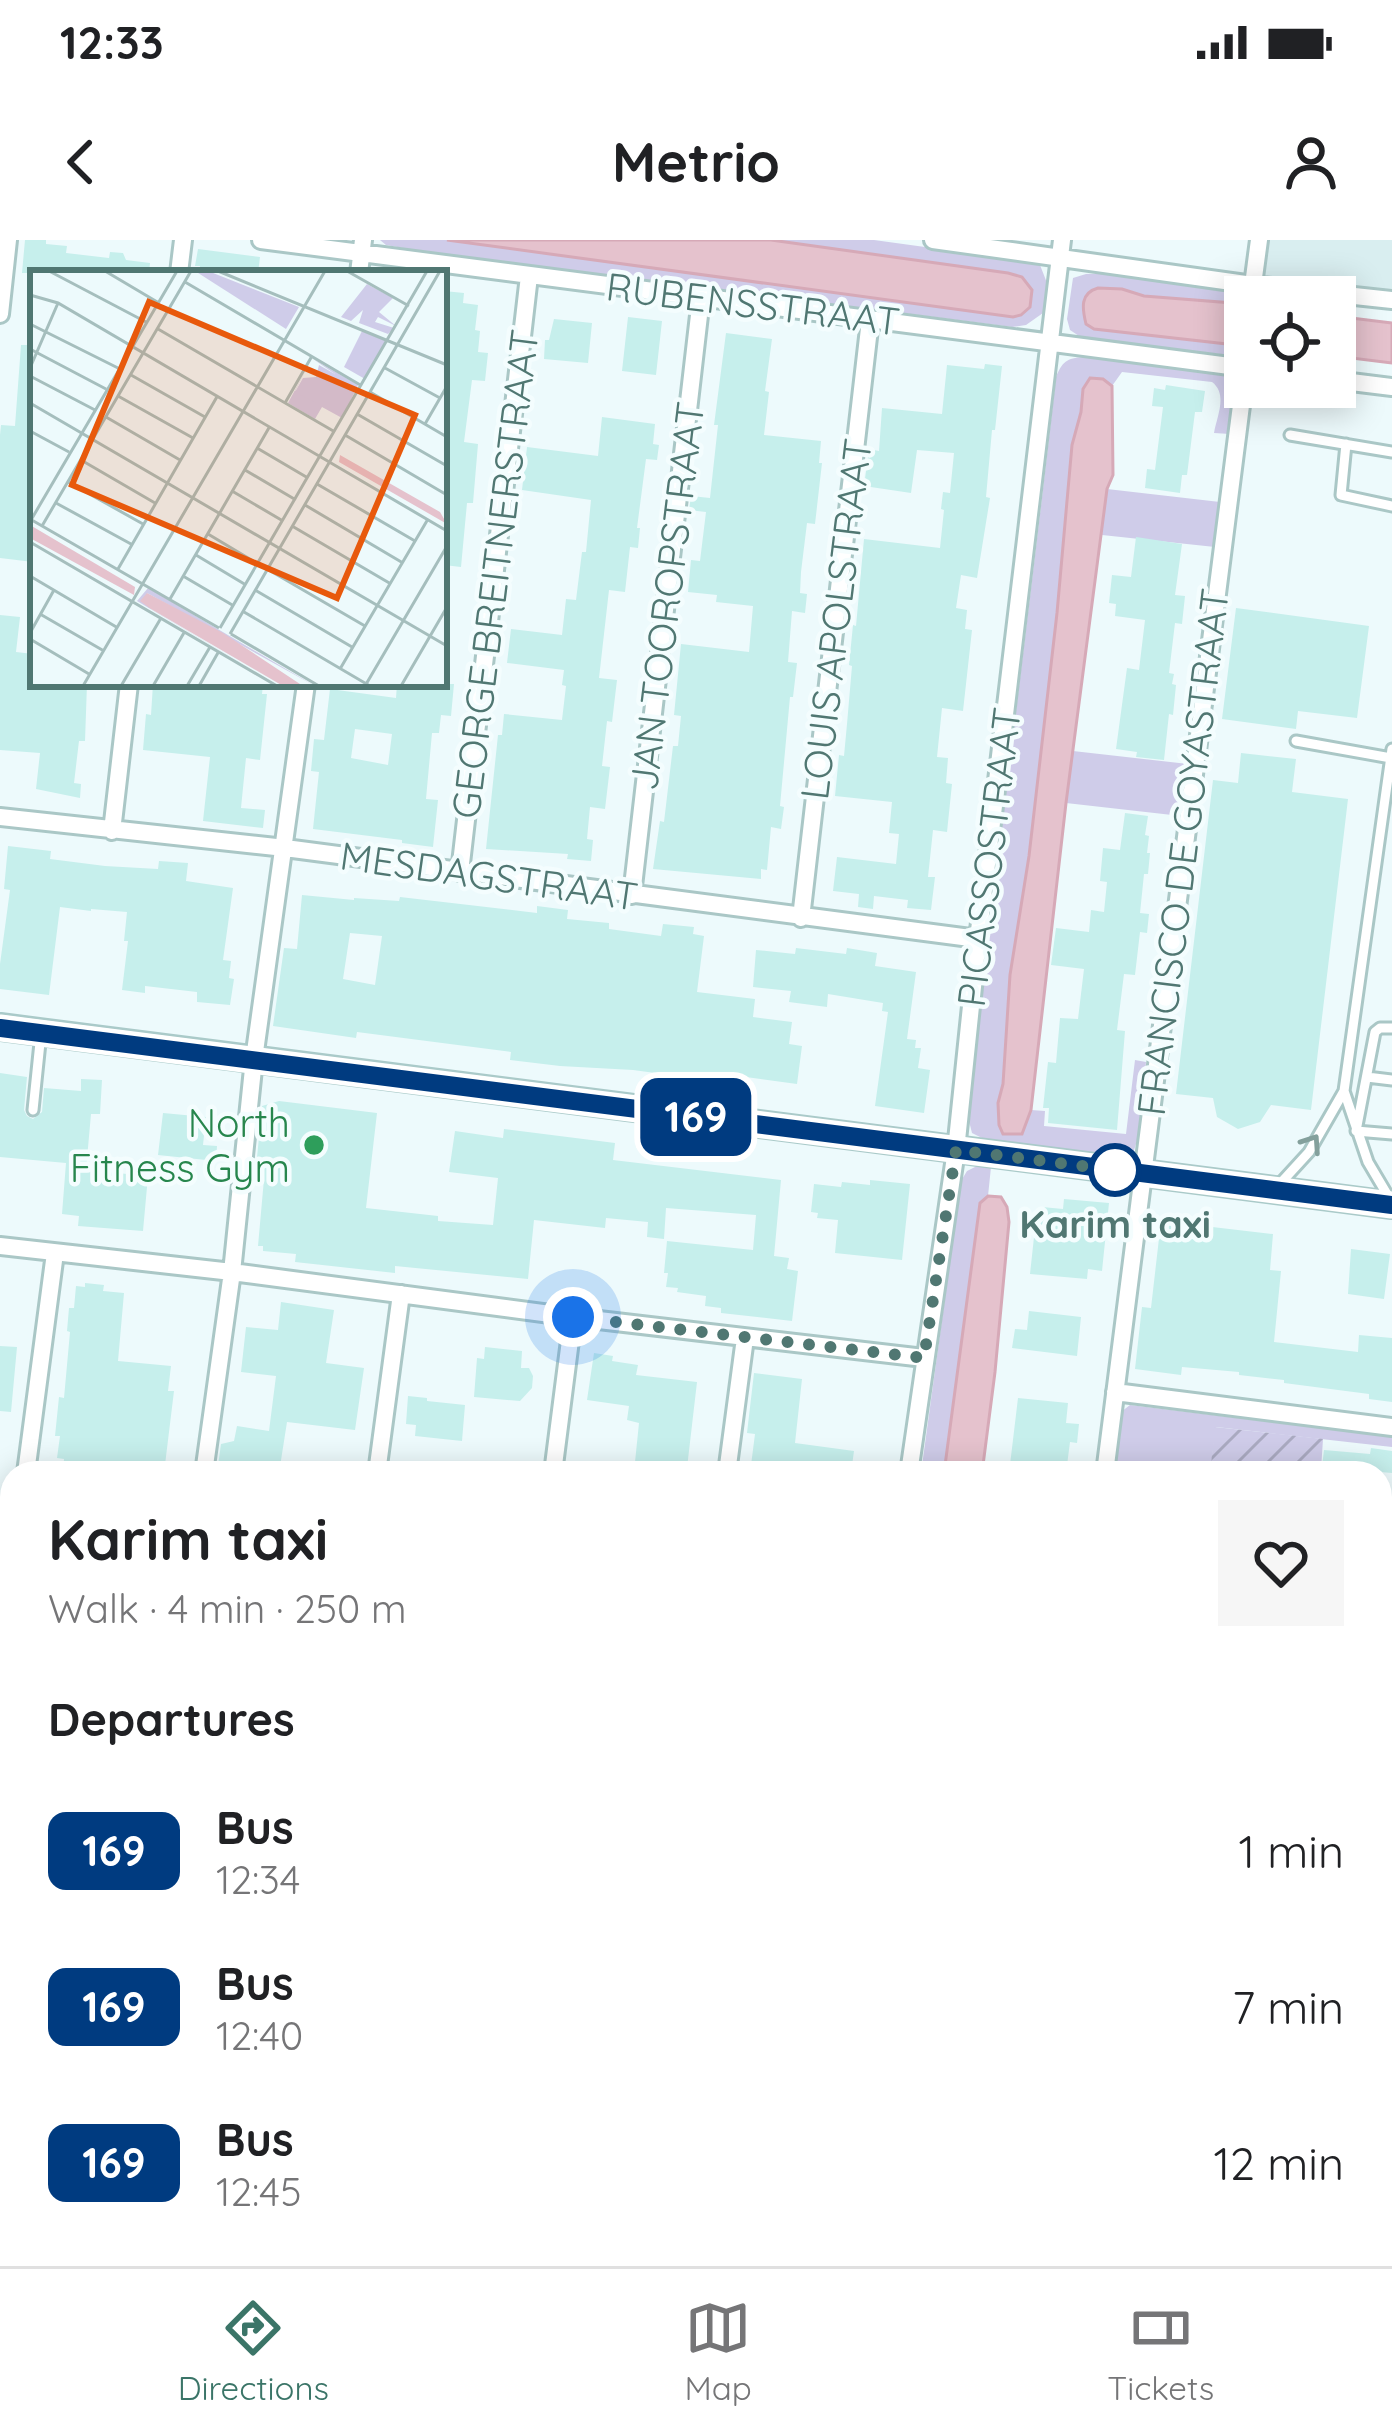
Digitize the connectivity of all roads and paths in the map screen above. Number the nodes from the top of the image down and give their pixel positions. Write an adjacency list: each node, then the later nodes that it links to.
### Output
1 (8, 240): 15 (street)
2 (183, 240): 8 (street)
3 (261, 240): 6 (street, RUBENSSTRAAT)
4 (933, 240): 7 (street)
5 (1259, 240): 10 (street)
6 (362, 246): 9 (street, RUBENSSTRAAT)
7 (1061, 249): 11 (street); 17 (street, PICASSOSTRAAT)
8 (179, 270)
9 (530, 276): 13 (street, RUBENSSTRAAT); 34 (street, GEORGE BREITNERSTRAAT)
10 (1254, 276)
11 (1224, 280)
12 (1356, 296): 14 (street)
13 (701, 298): 16 (street, RUBENSSTRAAT); 35 (street, JAN TOOROPSTRAAT)
14 (1392, 300)
15 (0, 314)
16 (870, 320): 17 (street, RUBENSSTRAAT); 36 (street, LOUIS APOLSTRAAT)
17 (1051, 341): 18 (street, RUBENSSTRAAT); 37 (street, PICASSOSTRAAT)
18 (1224, 368)
19 (1356, 383): 20 (street)
20 (1392, 387)
21 (1240, 408): 49 (street, FRANCISCO DE GOYASTRAAT)
22 (1290, 435): 23 (lane)
23 (1346, 444): 24 (lane); 25 (lane)
24 (1392, 452)
25 (1392, 506)
26 (130, 687): 32 (street)
27 (306, 687): 33 (street)
28 (1295, 741): 30 (lane)
29 (1392, 749): 30 (lane)
30 (1391, 758): 44 (lane)
31 (0, 818): 32 (street, MESDAGSTRAAT)
32 (112, 831): 33 (street, MESDAGSTRAAT)
33 (285, 848): 34 (street, MESDAGSTRAAT); 41 (street)
34 (460, 872): 35 (street, MESDAGSTRAAT)
35 (632, 895): 36 (street, MESDAGSTRAAT)
36 (801, 918): 37 (street, MESDAGSTRAAT)
37 (978, 939): 48 (street, PICASSOSTRAAT)
38 (0, 1028): 40 (street)
39 (1392, 1028): 42 (lane)
40 (40, 1033): 41 (street); 45 (lane)
41 (254, 1059): 48 (street); 54 (street)
42 (1366, 1077): 43 (lane); 46 (lane)
43 (1392, 1080)
44 (1344, 1091): 46 (lane); 50 (lane, one-way to 44)
45 (33, 1110)
46 (1356, 1131): 47 (lane); 51 (lane)
47 (1392, 1134)
48 (956, 1150): 49 (street); 58 (street, PICASSOSTRAAT)
49 (1142, 1174): 50 (street); 59 (street, FRANCISCO DE GOYASTRAAT)
50 (1274, 1190): 51 (street)
51 (1392, 1204)
52 (0, 1246): 53 (street)
53 (56, 1253): 54 (street); 61 (street)
54 (232, 1272): 55 (street); 62 (street)
55 (401, 1294): 56 (street); 63 (street)
56 (573, 1317): 57 (street); 64 (street)
57 (745, 1339): 58 (street); 65 (street)
58 (924, 1358): 66 (street, PICASSOSTRAAT)
59 (1115, 1392): 60 (street); 67 (street, FRANCISCO DE GOYASTRAAT)
60 (1392, 1427)
61 (28, 1461)
62 (206, 1461)
63 (379, 1461)
64 (555, 1461)
65 (729, 1461)
66 (911, 1461)
67 (1106, 1461)

